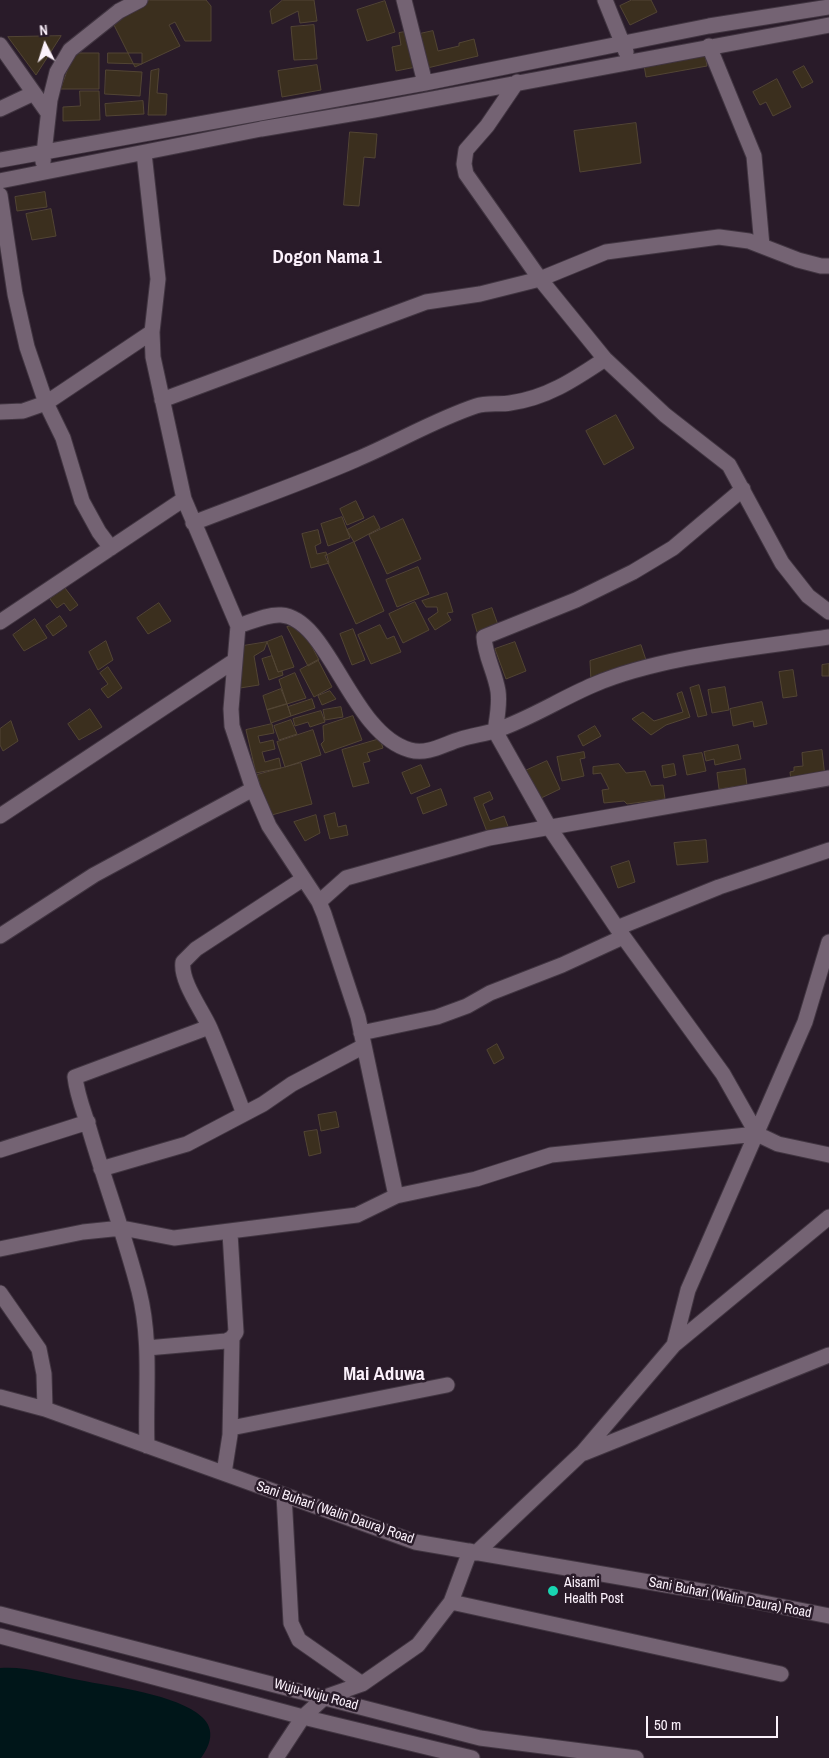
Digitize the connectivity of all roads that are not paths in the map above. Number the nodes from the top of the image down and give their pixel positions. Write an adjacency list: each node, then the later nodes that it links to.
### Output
1 (140, 0): 14 (street)
2 (404, 0): 11 (street)
3 (605, 0): 6 (street)
4 (829, 7): 6 (street)
5 (829, 25): 8 (street)
6 (621, 43): 9 (street); 11 (street)
7 (0, 44): 12 (street)
8 (709, 46): 9 (street); 21 (street)
9 (631, 60): 10 (street)
10 (517, 82): 16 (street); 23 (street)
11 (425, 83): 15 (street)
12 (34, 93): 13 (street); 14 (street)
13 (0, 109)
14 (48, 113): 15 (street)
15 (43, 152): 17 (street); 18 (street)
16 (144, 152): 18 (street); 24 (street)
17 (0, 160)
18 (43, 172): 19 (street)
19 (0, 180)
20 (0, 195): 27 (street)
21 (762, 246): 22 (street); 23 (street)
22 (829, 266)
23 (540, 279): 25 (street); 26 (street)
24 (152, 332): 26 (street); 27 (street)
25 (605, 359): 29 (street); 31 (street)
26 (162, 400): 30 (street)
27 (46, 403): 28 (street); 32 (street)
28 (0, 412)
29 (743, 489): 33 (street); 38 (street)
30 (184, 499): 31 (street); 32 (street)
31 (193, 523): 35 (street)
32 (110, 548): 34 (street)
33 (829, 612)
34 (0, 622)
35 (238, 626): 37 (street); 38 (street)
36 (829, 636): 38 (street)
37 (234, 661): 40 (street); 41 (street)
38 (495, 731): 42 (street)
39 (829, 778): 42 (street)
40 (253, 789): 44 (street); 46 (street)
41 (0, 816)
42 (548, 827): 45 (street); 47 (street)
43 (829, 850): 47 (street)
44 (303, 879): 45 (street); 49 (street)
45 (319, 902): 50 (street)
46 (0, 932)
47 (620, 932): 50 (street); 53 (street)
48 (829, 946): 53 (street)
49 (209, 1027): 51 (street); 52 (street)
50 (362, 1040): 51 (street); 57 (street)
51 (244, 1114): 56 (street)
52 (88, 1122): 54 (street); 56 (street)
53 (758, 1134): 55 (street); 57 (street); 64 (street)
54 (0, 1150)
55 (829, 1155)
56 (101, 1168): 59 (street)
57 (396, 1196): 60 (street)
58 (829, 1217): 64 (street)
59 (122, 1228): 60 (street); 61 (street); 65 (street)
60 (230, 1233): 63 (street)
61 (0, 1249)
62 (0, 1293): 69 (street)
63 (232, 1338): 65 (street); 70 (street)
64 (674, 1345): 72 (street)
65 (147, 1348): 71 (street)
66 (829, 1355): 72 (street)
67 (447, 1385): 70 (street)
68 (0, 1396): 69 (street, Sani Buhari (Walin Daura) Road)
69 (44, 1409): 71 (street, Sani Buhari (Walin Daura) Road)
70 (231, 1428): 73 (street)
71 (147, 1446): 73 (street, Sani Buhari (Walin Daura) Road)
72 (582, 1453): 75 (street)
73 (224, 1473): 74 (street, Sani Buhari (Walin Daura) Road)
74 (284, 1496): 75 (street, Sani Buhari (Walin Daura) Road); 81 (street)
75 (473, 1552): 76 (street); 78 (street, Sani Buhari (Walin Daura) Road)
76 (451, 1602): 80 (street); 81 (street)
77 (0, 1614): 82 (street, Wuju-Wuju Road)
78 (829, 1616)
79 (0, 1636): 83 (street, Wuju-Wuju Road)
80 (781, 1674)
81 (362, 1684): 82 (street)
82 (325, 1697): 83 (street); 86 (street, Wuju-Wuju Road)
83 (303, 1717): 84 (street); 85 (street, Wuju-Wuju Road)
84 (276, 1758)
85 (472, 1758)
86 (636, 1758)

